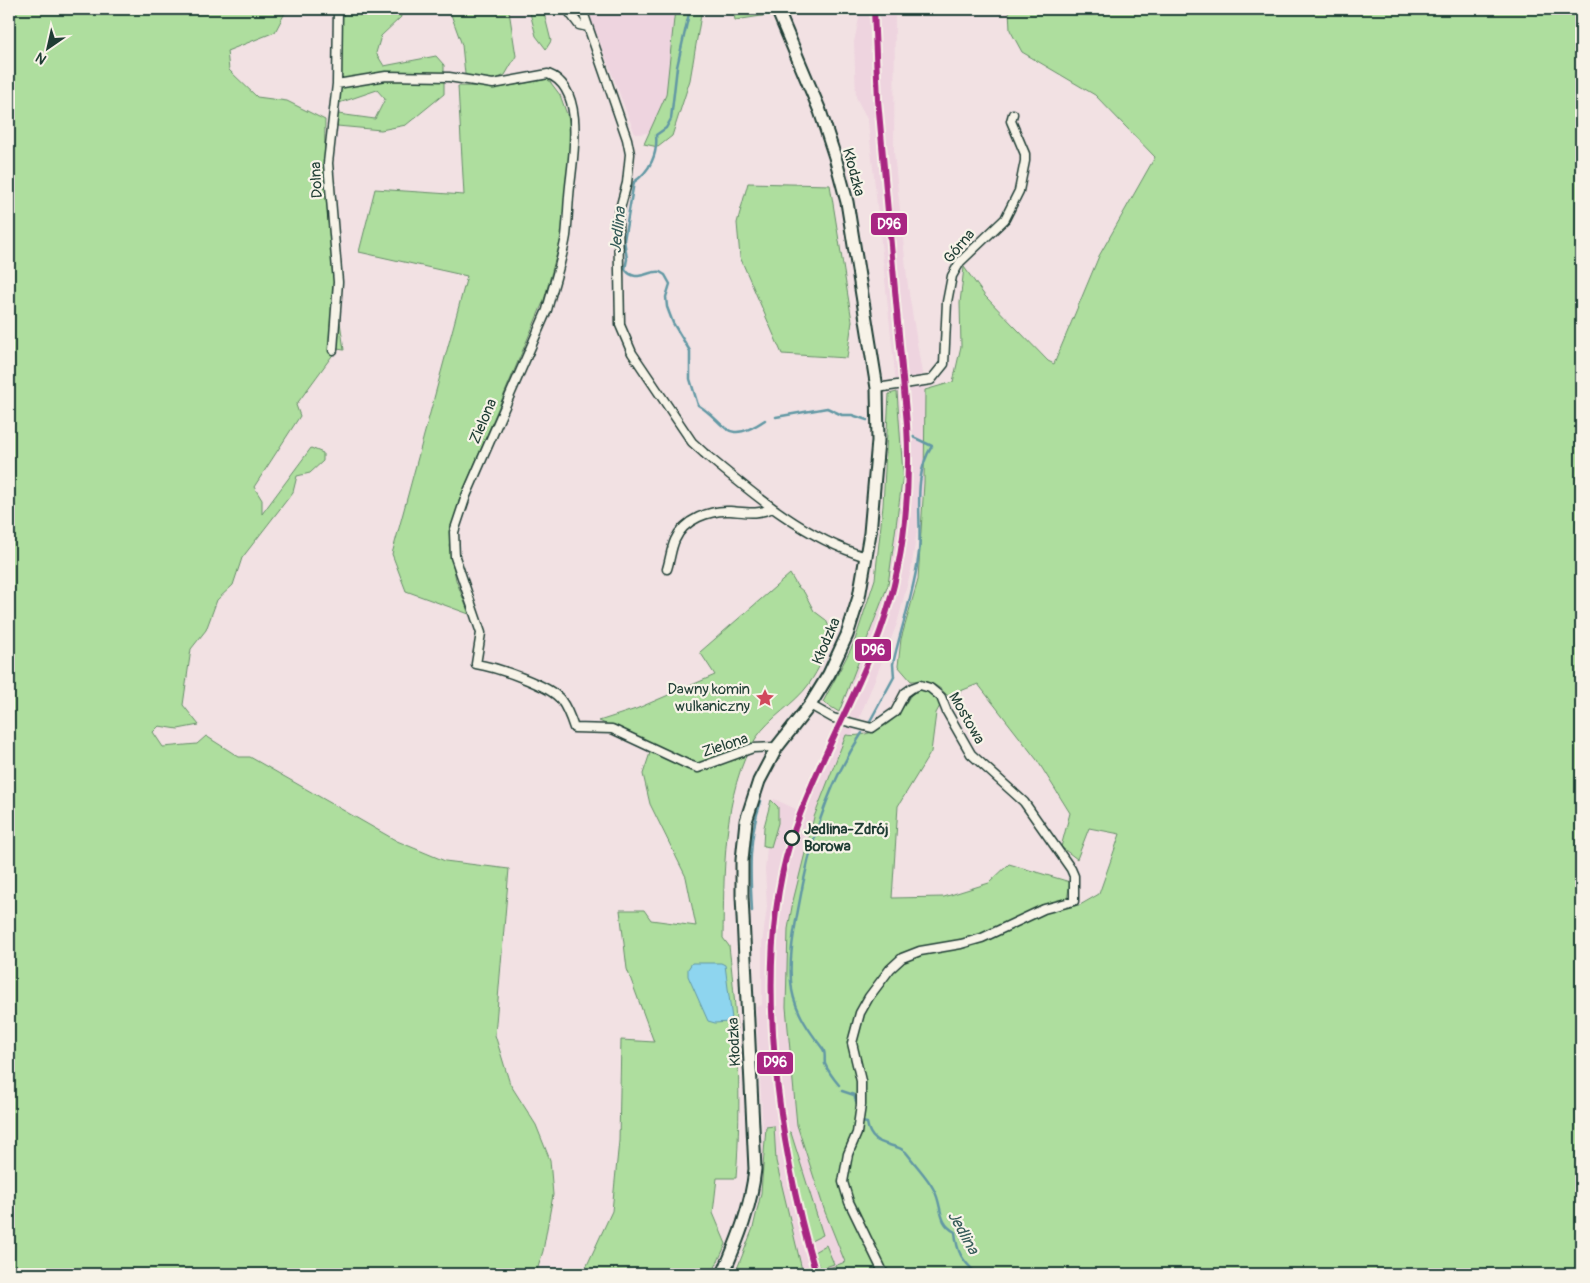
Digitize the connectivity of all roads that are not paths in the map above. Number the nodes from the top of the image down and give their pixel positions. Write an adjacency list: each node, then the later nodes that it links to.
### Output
1 (338, 9): 6 (street, Dolna)
2 (567, 9): 5 (street)
3 (582, 9): 5 (street)
4 (777, 9): 9 (main road, Kłodzka)
5 (588, 27): 10 (street)
6 (336, 84): 8 (street, Dolna); 14 (street, Zielona)
7 (1013, 114): 9 (street, Górna)
8 (332, 350)
9 (877, 388): 11 (main road, Kłodzka)
10 (772, 508): 11 (street); 12 (street)
11 (866, 557): 13 (main road, Kłodzka)
12 (667, 570)
13 (810, 706): 14 (main road, Kłodzka); 16 (street, Mostowa)
14 (777, 747): 15 (main road, Kłodzka)
15 (723, 1274)
16 (884, 1274)

